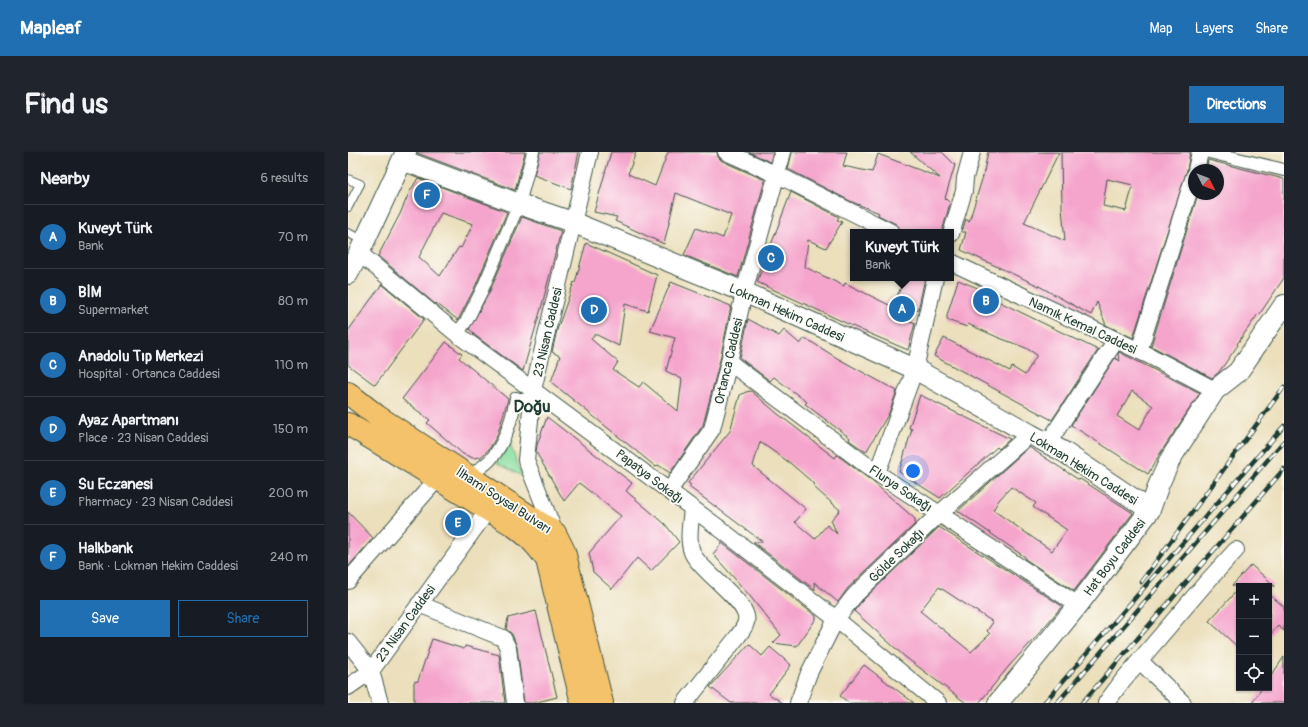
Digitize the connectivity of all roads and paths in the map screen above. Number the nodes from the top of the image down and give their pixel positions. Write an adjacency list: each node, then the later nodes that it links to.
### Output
1 (533, 152): 15 (street)
2 (590, 152): 17 (street, 23 Nisan Caddesi)
3 (726, 152): 11 (street)
4 (784, 152): 11 (street, Ortanca Caddesi)
5 (972, 152): 12 (street)
6 (1200, 152): 9 (street)
7 (1209, 152): 10 (street)
8 (404, 156): 15 (street, Lokman Hekim Caddesi); 21 (street)
9 (1197, 164)
10 (1284, 170)
11 (777, 175): 18 (street); 25 (street, Ortanca Caddesi)
12 (965, 178): 19 (street); 20 (street)
13 (348, 179): 16 (lane)
14 (1188, 195): 29 (street)
15 (519, 204): 17 (street, Lokman Hekim Caddesi); 27 (street)
16 (348, 207)
17 (564, 223): 25 (street, Lokman Hekim Caddesi); 34 (street, 23 Nisan Caddesi)
18 (885, 229)
19 (945, 229)
20 (953, 229)
21 (358, 242): 23 (street); 27 (street, Papatya Sokağı)
22 (954, 263): 28 (street, Namık Kemal Caddesi)
23 (348, 274)
24 (935, 281): 31 (street)
25 (744, 292): 30 (street, Ortanca Caddesi); 31 (street, Lokman Hekim Caddesi)
26 (1284, 305): 32 (street, Hat Boyu Caddesi)
27 (457, 334): 34 (street, Papatya Sokağı)
28 (1116, 340): 29 (street, Namık Kemal Caddesi); 37 (street)
29 (1139, 351): 32 (street, Namık Kemal Caddesi)
30 (729, 362): 38 (street, Flurya Sokağı); 41 (street, Ortanca Caddesi)
31 (914, 369): 36 (street, Lokman Hekim Caddesi); 38 (street)
32 (1215, 390): 44 (street, Hat Boyu Caddesi)
33 (348, 393): 46 (main road, İlhami Soysal Bulvarı)
34 (533, 396): 39 (street); 41 (street, Papatya Sokağı); 46 (street, 23 Nisan Caddesi)
35 (348, 424): 40 (main road, İlhami Soysal Bulvarı)
36 (1030, 434): 37 (street, Lokman Hekim Caddesi); 45 (street, Gölde Sokağı)
37 (1048, 443): 44 (street, Lokman Hekim Caddesi)
38 (877, 473): 45 (street, Flurya Sokağı)
39 (471, 476)
40 (438, 478): 43 (main road, İlhami Soysal Bulvarı); 48 (street)
41 (669, 491): 42 (street, Papatya Sokağı)
42 (692, 508): 51 (street, Papatya Sokağı); 60 (street)
43 (488, 510): 49 (street, 23 Nisan Caddesi); 58 (main road, İlhami Soysal Bulvarı)
44 (1150, 510): 50 (street, Hat Boyu Caddesi)
45 (939, 514): 50 (street, Flurya Sokağı); 51 (street, Gölde Sokağı)
46 (555, 533): 59 (main road, İlhami Soysal Bulvarı)
47 (1236, 550): 53 (street)
48 (348, 581)
49 (419, 604): 54 (street, 23 Nisan Caddesi); 57 (street)
50 (1078, 605): 63 (street, Hat Boyu Caddesi)
51 (836, 619): 61 (street, Gölde Sokağı); 62 (street, Papatya Sokağı)
52 (348, 642): 54 (street)
53 (1140, 661): 64 (street); 65 (street)
54 (371, 671): 55 (street); 56 (street, 23 Nisan Caddesi)
55 (348, 686)
56 (380, 703)
57 (515, 703)
58 (582, 703)
59 (602, 703)
60 (685, 703)
61 (798, 703)
62 (938, 703)
63 (998, 703)
64 (1106, 703)
65 (1183, 703)

